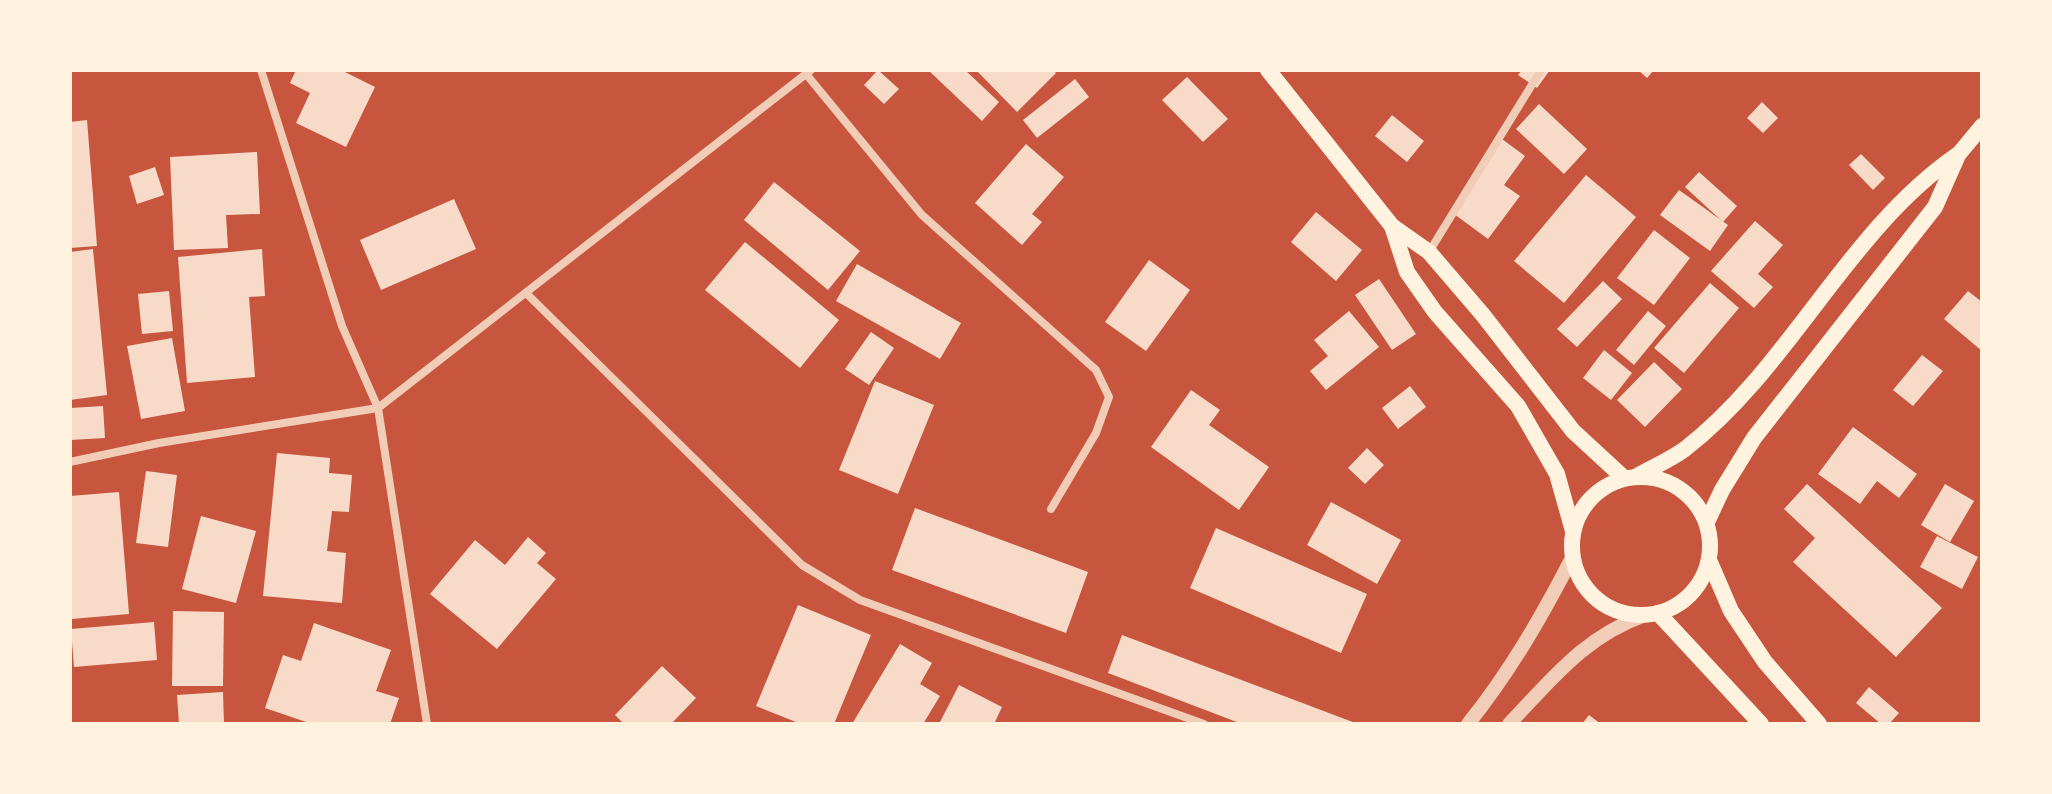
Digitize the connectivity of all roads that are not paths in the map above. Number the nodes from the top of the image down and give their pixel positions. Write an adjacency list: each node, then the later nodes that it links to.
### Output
1 (261, 70): 10 (street)
2 (1268, 70): 7 (main road)
3 (1541, 70): 8 (street)
4 (809, 72): 9 (street); 13 (street)
5 (1982, 126): 6 (main road)
6 (1958, 155): 12 (main road); 14 (main road)
7 (1392, 226): 8 (main road); 15 (main road)
8 (1429, 252): 12 (main road)
9 (526, 293): 10 (street); 20 (street)
10 (378, 408): 11 (street); 19 (street)
11 (70, 462)
12 (1631, 477): 14 (main road); 15 (main road)
13 (1051, 509)
14 (1707, 522): 17 (main road)
15 (1573, 531): 16 (main road)
16 (1573, 556): 18 (main road); 21 (street)
17 (1709, 560): 18 (main road); 24 (main road)
18 (1652, 614): 22 (street); 23 (main road)
19 (427, 724)
20 (1204, 724)
21 (1468, 724)
22 (1509, 724)
23 (1761, 724)
24 (1819, 724)

